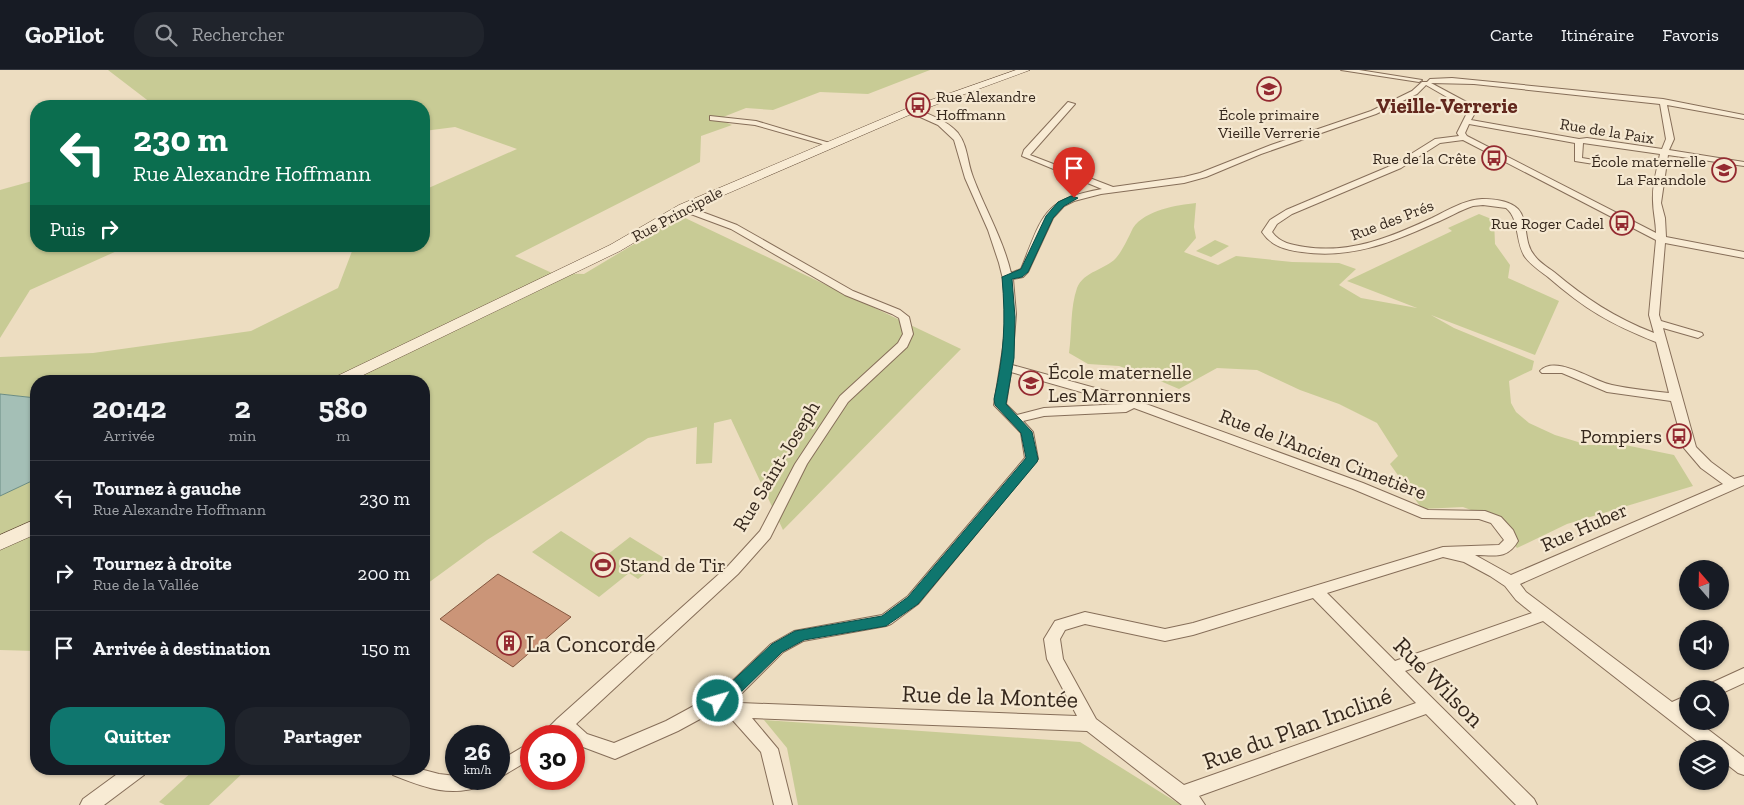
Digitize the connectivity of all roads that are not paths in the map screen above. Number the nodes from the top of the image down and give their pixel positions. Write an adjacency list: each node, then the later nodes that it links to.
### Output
1 (1025, 70): 6 (street, Rue Principale)
2 (1344, 70): 3 (street)
3 (1426, 82): 4 (street); 9 (street); 16 (street)
4 (1663, 101): 7 (street); 13 (street)
5 (1071, 104): 16 (street)
6 (912, 110): 12 (street, Rue Principale); 20 (street)
7 (1744, 117)
8 (713, 118): 12 (street)
9 (1466, 121): 10 (street); 11 (street, Rue de la Paix)
10 (1464, 138): 18 (street); 23 (street, Rue des Prés)
11 (1579, 141): 13 (street, Rue de la Paix); 14 (street)
12 (829, 144): 17 (street, Rue Principale)
13 (1664, 154): 15 (street, Rue de la Paix); 18 (street)
14 (1591, 162)
15 (1744, 164)
16 (1115, 191): 20 (street)
17 (683, 208): 26 (street, Rue Principale); 46 (street, Rue Saint-Joseph)
18 (1661, 238): 19 (street); 21 (street)
19 (1744, 255)
20 (1007, 277): 24 (street)
21 (1656, 323): 22 (street); 23 (street)
22 (1698, 335)
23 (1661, 340): 27 (street)
24 (1007, 367): 28 (street, Rue de l'Ancien Cimetière); 29 (street)
25 (1546, 371): 27 (street)
26 (351, 375)
27 (1678, 398): 30 (street)
28 (1132, 404): 29 (street); 33 (street, Rue de l'Ancien Cimetière)
29 (1014, 419): 42 (street)
30 (1738, 482): 36 (street, Rue Huber)
31 (30, 529): 32 (street)
32 (0, 543)
33 (1503, 550): 34 (street); 35 (street)
34 (1447, 553): 35 (street); 37 (street, Rue de la Montée)
35 (1488, 569): 36 (street)
36 (1510, 582): 38 (street)
37 (1316, 592): 39 (street, Rue Wilson); 47 (street, Rue de la Montée)
38 (1545, 614): 39 (street); 45 (street)
39 (1393, 669): 43 (street, Rue Wilson)
40 (1744, 675): 41 (street)
41 (1729, 682)
42 (731, 702): 46 (street); 47 (street, Rue de la Montée); 54 (street)
43 (1429, 706): 52 (street, Rue du Plan Incliné); 55 (street, Rue Wilson)
44 (1679, 706): 45 (street)
45 (1671, 710): 48 (street)
46 (563, 724)
47 (1090, 724): 52 (street)
48 (1744, 767)
49 (130, 775): 53 (street)
50 (414, 775): 51 (street)
51 (445, 782)
52 (1189, 800)
53 (88, 805)
54 (783, 805)
55 (1528, 805)

